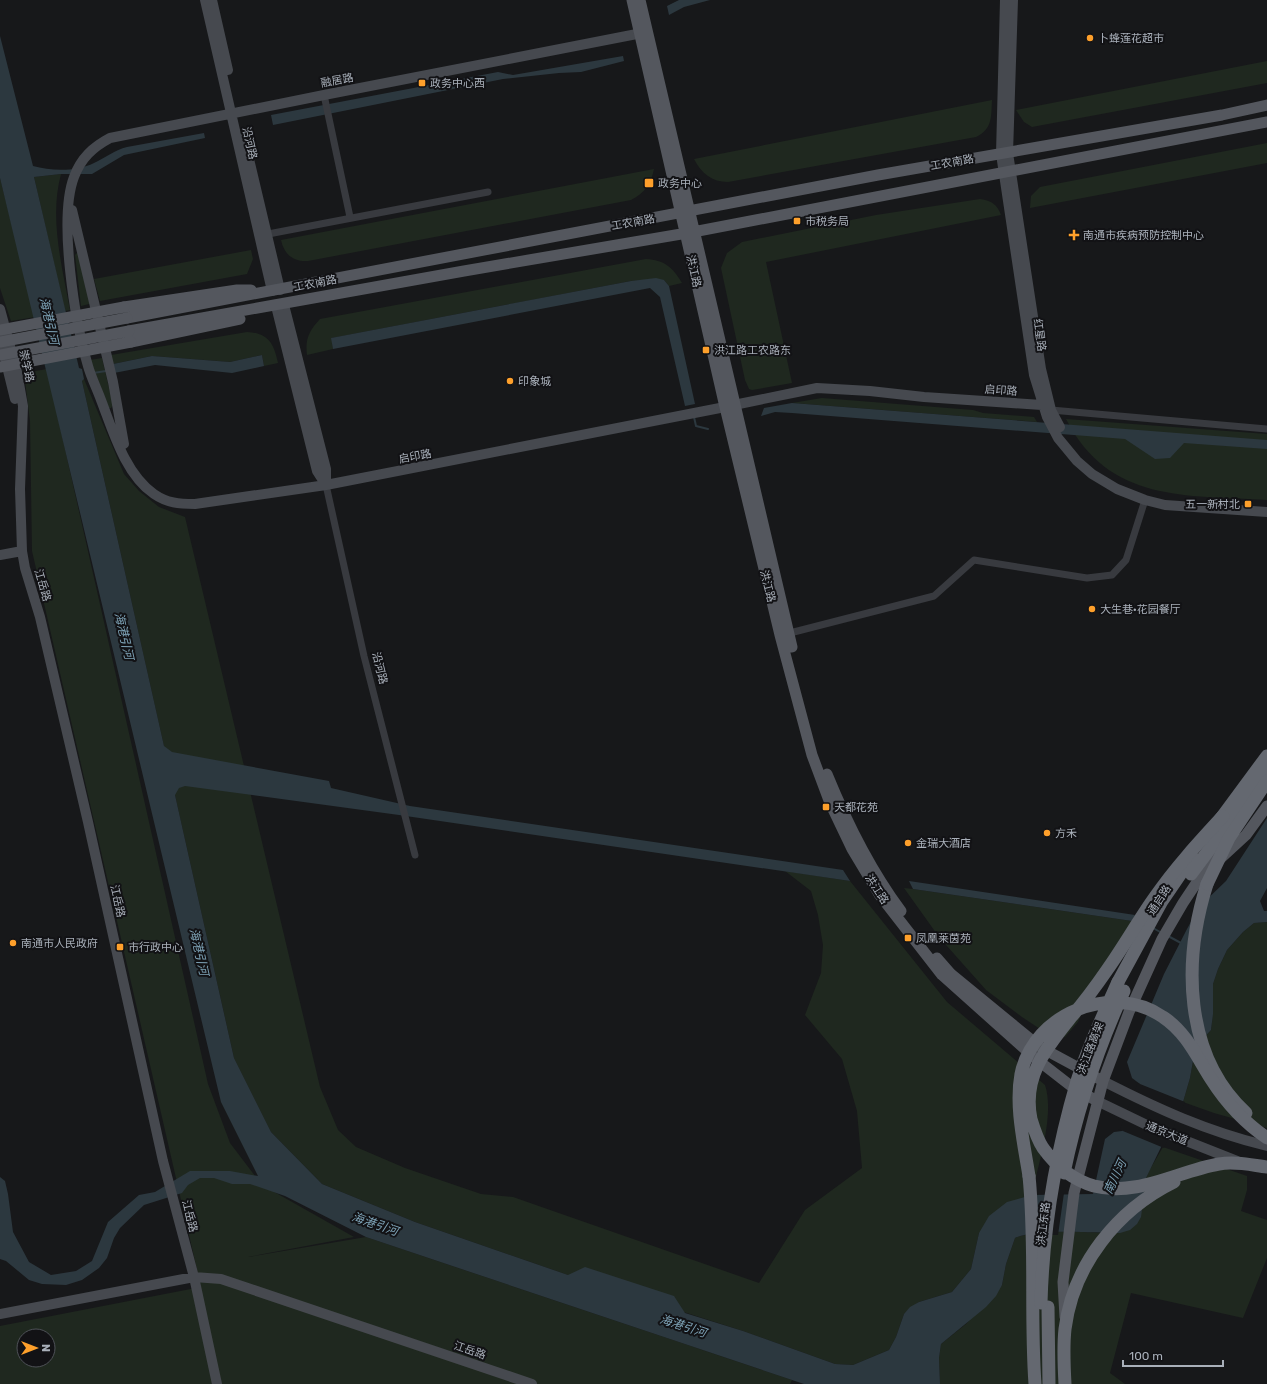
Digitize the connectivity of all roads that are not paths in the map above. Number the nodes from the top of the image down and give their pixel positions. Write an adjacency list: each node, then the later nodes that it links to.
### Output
1 (205, 0): 10 (street, 沿河路)
2 (212, 0): 10 (street, 沿河路)
3 (632, 0): 7 (main road, 洪江路)
4 (640, 0): 7 (main road, 洪江路)
5 (1005, 0): 12 (street, 红星路)
6 (1013, 0): 12 (street, 红星路)
7 (643, 33): 8 (street, 融居路); 16 (main road, 洪江路)
8 (324, 99): 10 (street, 融居路); 17 (street)
9 (1267, 105): 12 (main road, 工农南路)
10 (235, 112): 15 (street, 融居路); 19 (street, 沿河路)
11 (1267, 122): 13 (main road, 工农南路)
12 (1004, 153): 13 (street, 红星路); 16 (main road, 工农南路)
13 (1008, 173): 18 (main road, 工农南路); 30 (street, 红星路); 32 (street, 红星路)
14 (488, 192): 17 (street)
15 (69, 202): 36 (street); 36 (street, 融居路)
16 (685, 213): 18 (main road, 洪江路); 20 (main road, 工农南路)
17 (350, 217): 19 (street)
18 (689, 232): 21 (main road, 工农南路); 31 (main road, 洪江路)
19 (263, 235): 20 (street, 沿河路)
20 (276, 290): 23 (main road, 工农南路)
21 (280, 305): 25 (main road, 工农南路); 37 (street, 沿河路)
22 (0, 309): 34 (street, 崇学路)
23 (125, 312): 24 (main road, bridge); 27 (main road, 工农南路, bridge)
24 (0, 330)
25 (130, 337): 28 (main road, 工农南路, bridge); 29 (main road, bridge)
26 (0, 338): 34 (street, 崇学路)
27 (0, 342)
28 (0, 355)
29 (0, 367)
30 (1042, 405): 31 (street, 启印路); 32 (street, 启印路)
31 (729, 406): 37 (street, 启印路); 43 (main road, 洪江路)
32 (1051, 415): 33 (street, 启印路); 35 (street, 红星路)
33 (1267, 429)
34 (23, 430): 41 (street, 崇学路)
35 (1063, 439): 38 (street, 红星路); 39 (street, 红星路)
36 (127, 460): 37 (street, 启印路)
37 (326, 485): 51 (street, 沿河路)
38 (1145, 500): 40 (street, 红星路); 43 (street)
39 (1267, 507)
40 (1267, 512)
41 (22, 551): 42 (street); 62 (street, 江岳路)
42 (0, 555)
43 (784, 634): 53 (main road, 洪江路); 55 (main road, 洪江路)
44 (1267, 748): 53 (main road, 通启路)
45 (1267, 756): 50 (highway, 洪江路高架)
46 (1267, 772): 69 (highway, 洪江路高架, bridge)
47 (1267, 777): 52 (main road, 通启路)
48 (1267, 781): 57 (highway, bridge)
49 (1267, 806): 52 (main road)
50 (1223, 816): 60 (highway, bridge); 68 (highway, 洪江路高架, bridge)
51 (415, 855)
52 (1194, 886): 54 (main road, 通启路)
53 (1077, 1066): 54 (main road, 通京大道); 55 (main road, 洪江东路)
54 (1103, 1081): 56 (main road); 59 (street, 通京大道)
55 (1071, 1086): 56 (main road, 通京大道); 67 (main road, 洪江东路)
56 (1097, 1100): 61 (street, 通京大道); 70 (main road)
57 (1267, 1131)
58 (1267, 1138): 66 (highway, bridge)
59 (1267, 1146)
60 (1267, 1168): 70 (highway, bridge)
61 (1267, 1172)
62 (194, 1278): 63 (street, 江岳路); 64 (street); 65 (street, 江岳路)
63 (0, 1314)
64 (217, 1384)
65 (532, 1384)
66 (1035, 1384)
67 (1038, 1384)
68 (1043, 1384)
69 (1050, 1384)
70 (1066, 1384)

